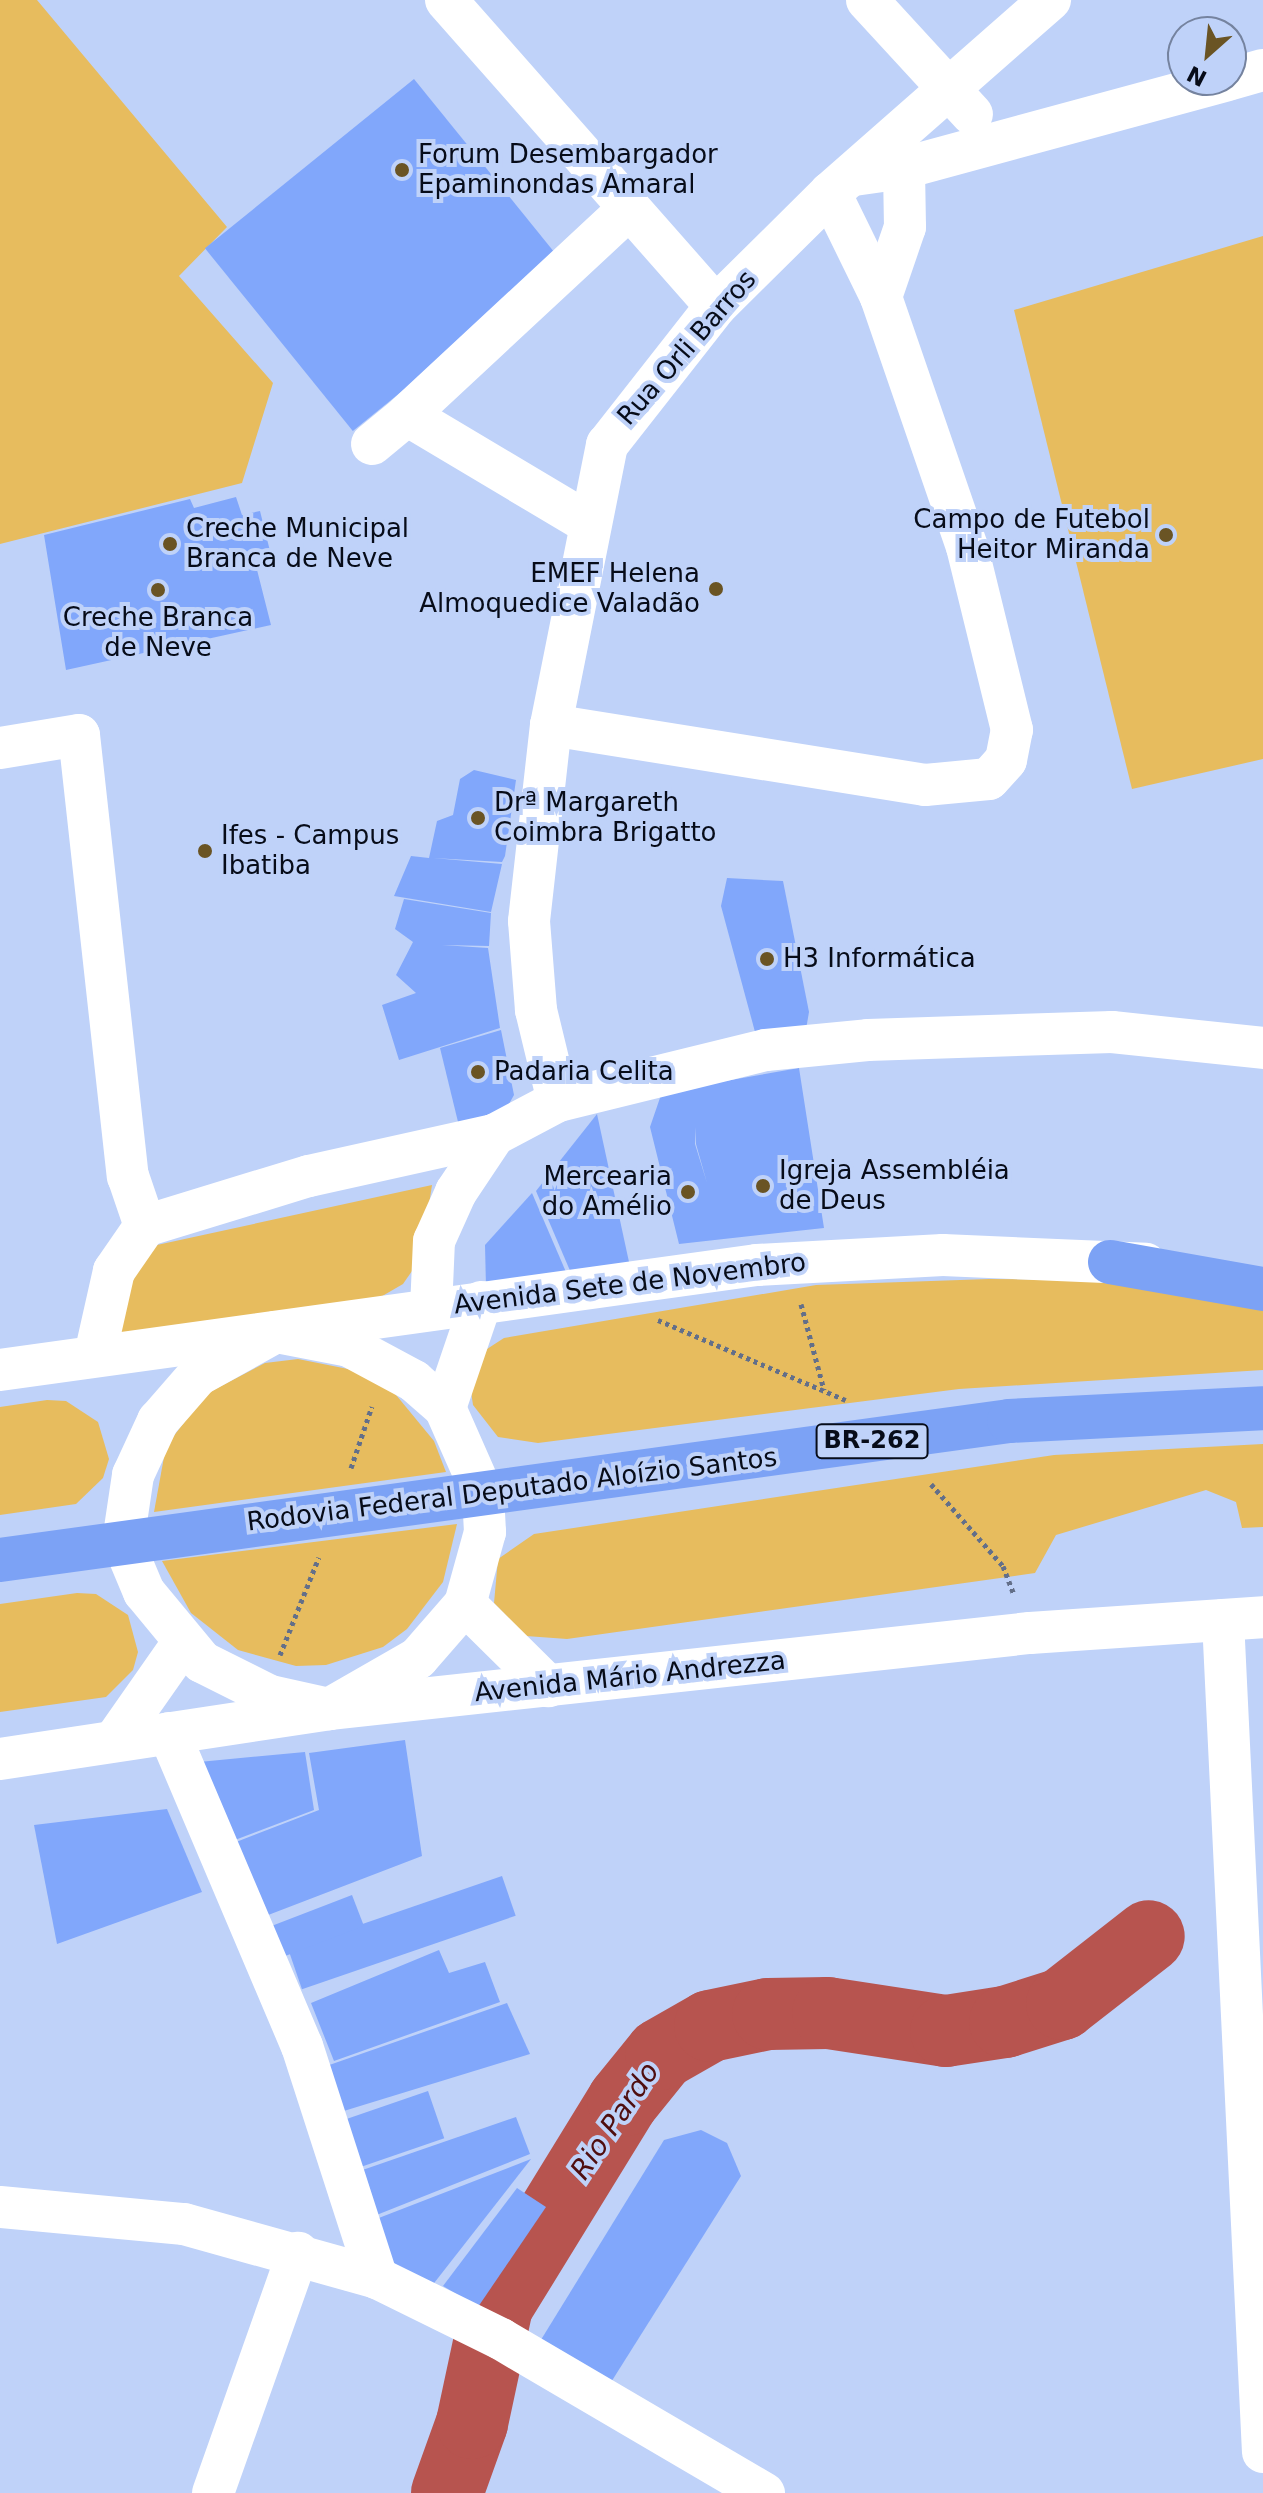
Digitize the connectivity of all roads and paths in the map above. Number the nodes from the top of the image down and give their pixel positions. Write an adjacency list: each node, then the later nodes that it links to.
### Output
1 (446, 0): 9 (street)
2 (867, 0): 4 (street)
3 (1050, 0): 4 (street, Rua Orli Barros)
4 (954, 92): 6 (street); 8 (street, Rua Orli Barros)
5 (1167, 95): 6 (street)
6 (992, 139): 7 (street)
7 (904, 168): 8 (street); 10 (street)
8 (841, 184): 10 (street); 11 (street, Rua Orli Barros)
9 (629, 209): 11 (street); 12 (street)
10 (881, 297): 15 (street)
11 (716, 306): 14 (street, Rua Orli Barros)
12 (407, 415): 13 (street); 14 (street)
13 (372, 444)
14 (588, 523): 15 (street, Rua Orli Barros)
15 (551, 725): 18 (street, Rua Orli Barros)
16 (0, 748): 20 (street)
17 (1263, 1048): 18 (street)
18 (558, 1101): 19 (street)
19 (494, 1135): 20 (street); 26 (street)
20 (145, 1226): 30 (street)
21 (1110, 1262): 22 (street, Avenida Sete de Novembro); 24 (highway); 25 (street, Avenida Sete de Novembro)
22 (1263, 1272)
23 (795, 1288): 33 (path)
24 (1263, 1289)
25 (481, 1302): 26 (street, Avenida Sete de Novembro); 29 (street)
26 (431, 1309): 28 (street, Avenida Sete de Novembro); 29 (street)
27 (651, 1315): 33 (path)
28 (276, 1332): 30 (street, Avenida Sete de Novembro); 31 (street); 40 (street)
29 (464, 1349): 35 (street)
30 (95, 1355): 32 (street, Avenida Sete de Novembro)
31 (387, 1363): 35 (street); 37 (path)
32 (0, 1370)
33 (824, 1391): 34 (path)
34 (858, 1405)
35 (445, 1408): 39 (street)
36 (1263, 1408): 39 (highway, Rodovia Federal Deputado Aloízio Santos / BR-262)
37 (348, 1476)
38 (931, 1484): 45 (path)
39 (483, 1494): 40 (highway, Rodovia Federal Deputado Aloízio Santos / BR-262); 43 (street)
40 (123, 1542): 42 (highway, Rodovia Federal Deputado Aloízio Santos / BR-262); 46 (street)
41 (325, 1543): 47 (path)
42 (0, 1560)
43 (465, 1604): 48 (street); 49 (street)
44 (1243, 1619): 45 (street, Avenida Mário Andrezza); 56 (street)
45 (1030, 1633): 48 (street, Avenida Mário Andrezza)
46 (183, 1643): 49 (street); 51 (street)
47 (278, 1660)
48 (548, 1686): 49 (street, Avenida Mário Andrezza)
49 (329, 1709): 50 (street, Avenida Mário Andrezza)
50 (169, 1733): 51 (street, Avenida Mário Andrezza); 55 (street)
51 (115, 1740): 52 (street, Avenida Mário Andrezza)
52 (0, 1759)
53 (3, 2207): 54 (street)
54 (298, 2253): 55 (street); 59 (street)
55 (377, 2278): 58 (street)
56 (1262, 2334): 57 (street)
57 (1263, 2452)
58 (752, 2490)
59 (213, 2493)

